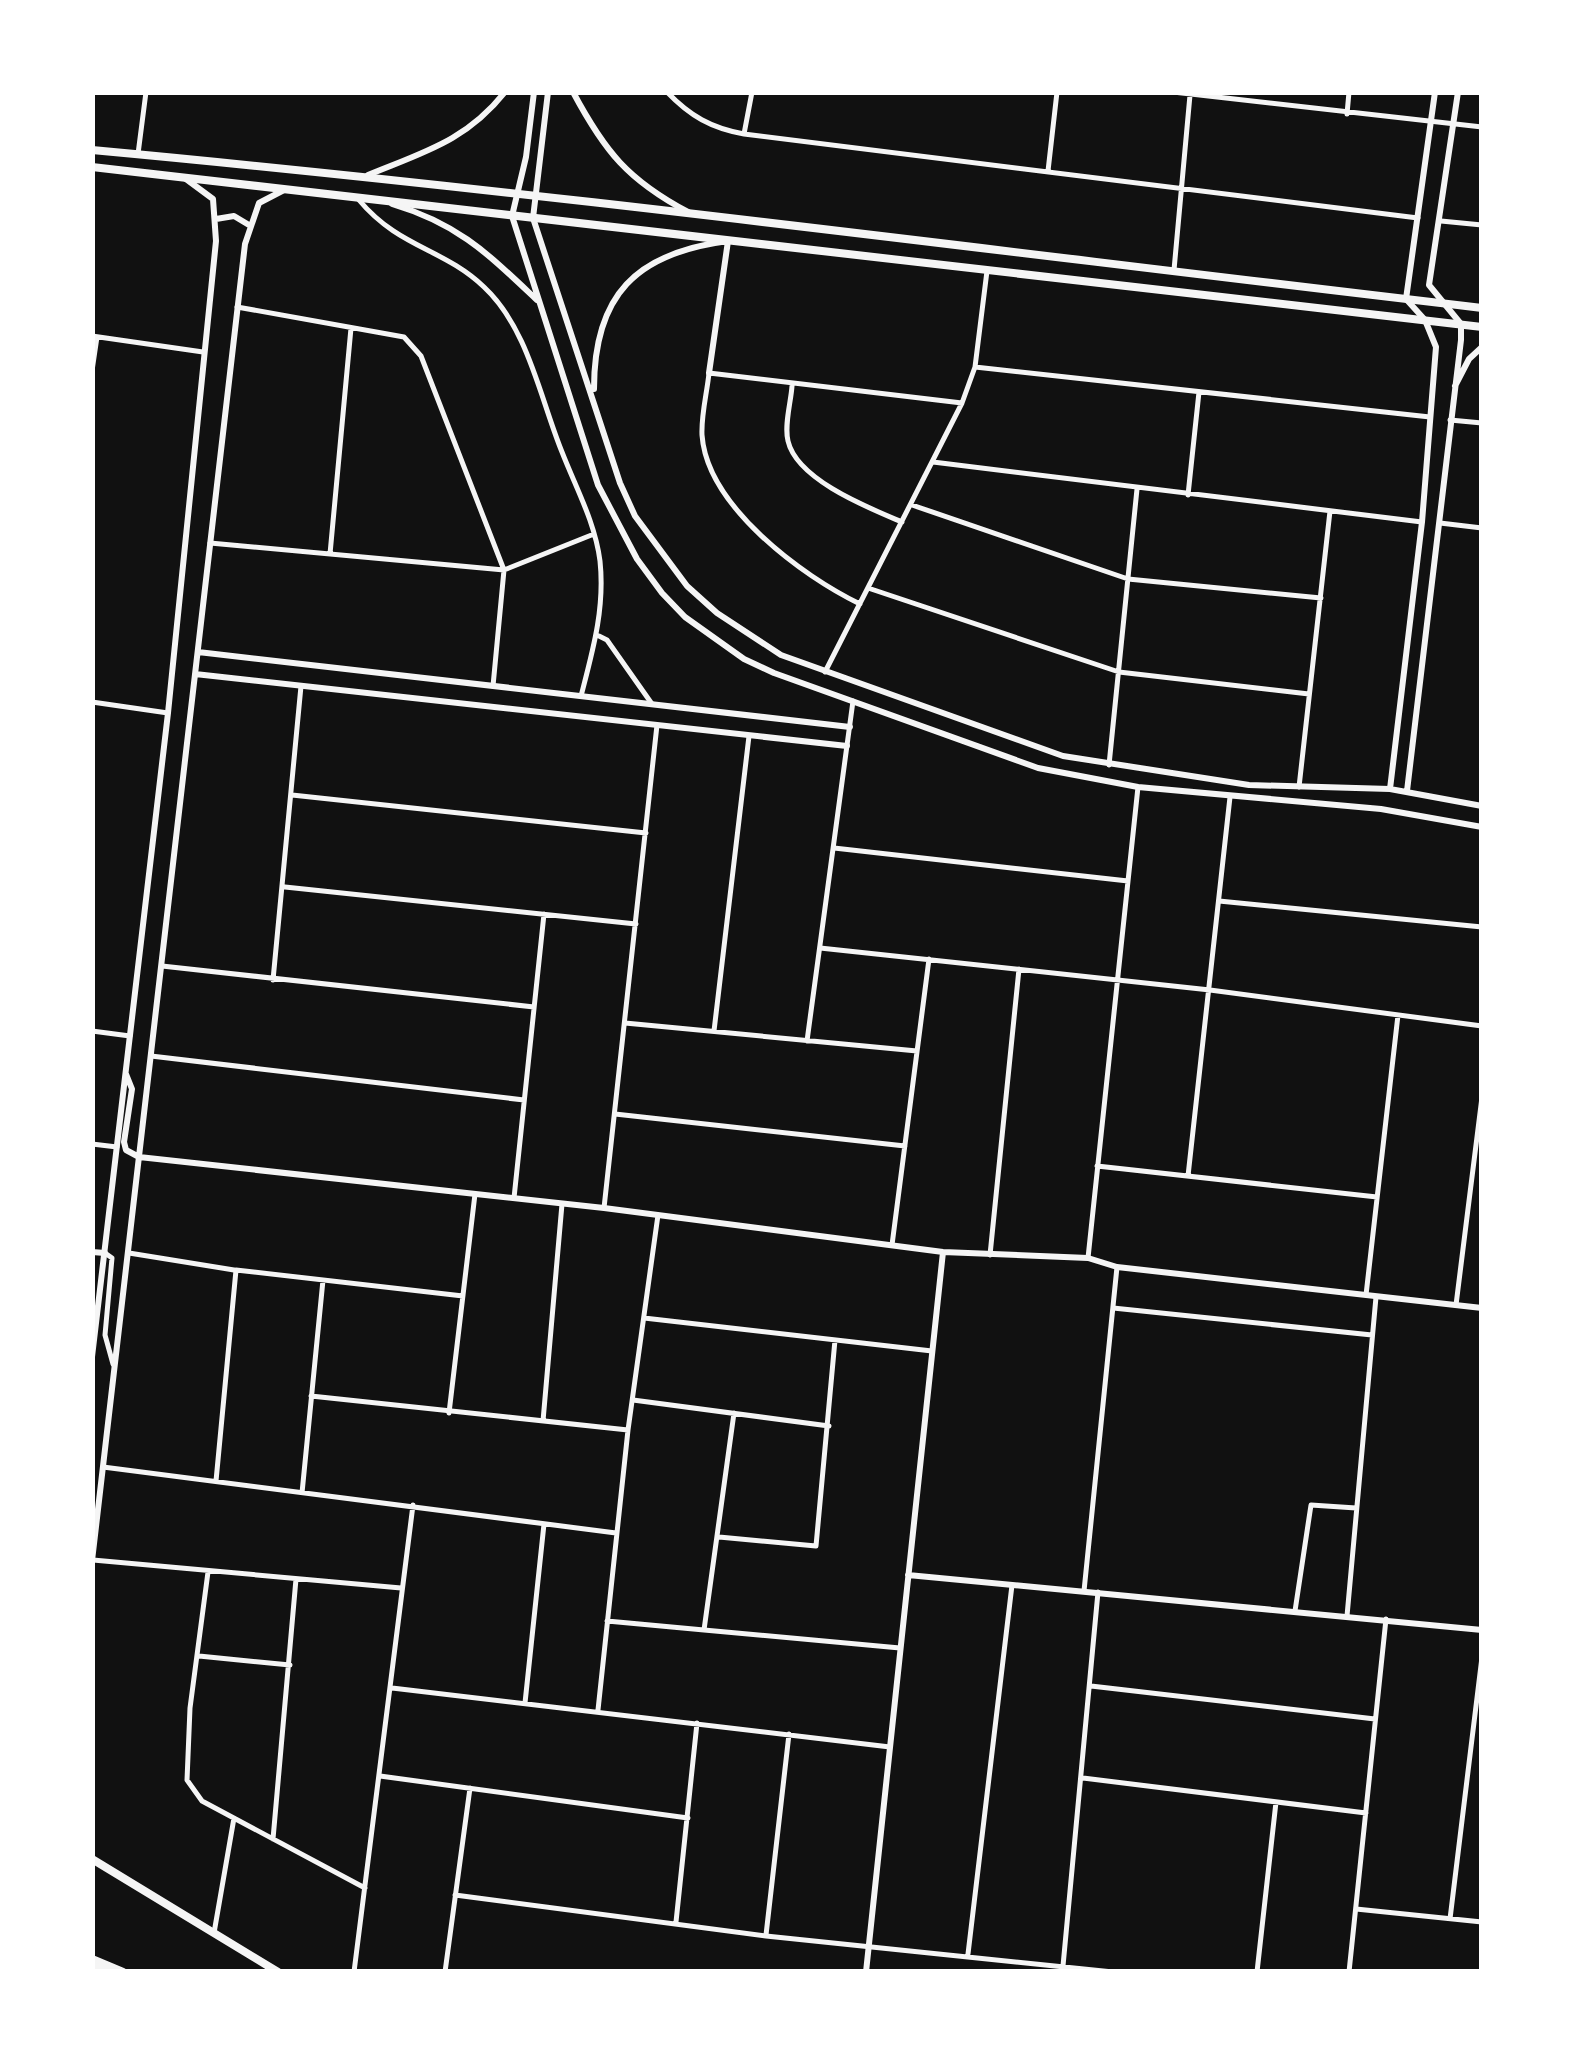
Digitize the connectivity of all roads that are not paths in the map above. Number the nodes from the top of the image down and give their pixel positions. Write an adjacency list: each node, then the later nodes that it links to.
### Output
1 (146, 92): 20 (street)
2 (505, 92): 23 (street)
3 (534, 92): 27 (street)
4 (548, 92): 28 (street)
5 (573, 92): 31 (street)
6 (667, 92): 18 (street)
7 (752, 92): 18 (street)
8 (1057, 92): 22 (street)
9 (1173, 92): 13 (street)
10 (1349, 92): 14 (street)
11 (1435, 92): 15 (street)
12 (1458, 92): 16 (street)
13 (1190, 94): 14 (street); 25 (street)
14 (1347, 114): 15 (street)
15 (1431, 124): 16 (street); 35 (street)
16 (1453, 124): 17 (street); 36 (street)
17 (1482, 127)
18 (744, 134): 22 (street)
19 (92, 150): 20 (main road)
20 (138, 154): 23 (main road)
21 (92, 167): 24 (main road)
22 (1048, 171): 25 (street)
23 (368, 176): 27 (main road)
24 (185, 179): 26 (main road); 33 (street)
25 (1182, 188): 35 (street); 41 (street)
26 (284, 190): 29 (main road); 37 (street)
27 (516, 195): 28 (main road); 32 (street)
28 (534, 196): 31 (main road); 34 (street)
29 (358, 198): 30 (main road); 74 (street)
30 (381, 201): 32 (main road); 43 (street)
31 (689, 213): 41 (main road)
32 (512, 216): 34 (main road); 43 (street)
33 (216, 218): 37 (street); 53 (street)
34 (532, 218): 39 (main road); 60 (street)
35 (1418, 218): 42 (street)
36 (1441, 221): 38 (street); 44 (street)
37 (249, 225): 45 (street)
38 (1482, 226)
39 (728, 240): 40 (main road); 56 (street); 60 (street)
40 (987, 270): 47 (main road); 54 (street)
41 (1174, 270): 42 (main road)
42 (1406, 299): 44 (main road); 47 (street)
43 (540, 304): 91 (street)
44 (1444, 304): 46 (main road); 48 (street)
45 (237, 307): 50 (street); 75 (street)
46 (1482, 308)
47 (1425, 320): 48 (main road); 62 (street)
48 (1462, 324): 49 (main road); 58 (street)
49 (1482, 326)
50 (351, 327): 76 (street); 77 (street)
51 (95, 337): 53 (street); 55 (street)
52 (1482, 347): 58 (street)
53 (203, 352): 94 (street)
54 (975, 367): 59 (street); 61 (street)
55 (92, 371)
56 (709, 373): 57 (street); 81 (street)
57 (792, 386): 61 (street); 70 (street)
58 (1452, 391): 63 (street)
59 (1199, 392): 62 (street); 67 (street)
60 (595, 400): 84 (street)
61 (962, 403): 65 (street)
62 (1430, 417): 71 (street)
63 (1450, 420): 64 (street); 72 (street)
64 (1482, 423)
65 (932, 462): 66 (street); 68 (street)
66 (1137, 489): 67 (street); 78 (street)
67 (1188, 495): 69 (street)
68 (911, 504): 70 (street); 78 (street)
69 (1330, 512): 71 (street); 80 (street)
70 (902, 522): 79 (street)
71 (1422, 522): 102 (street)
72 (1439, 523): 73 (street); 103 (street)
73 (1482, 528)
74 (594, 534): 77 (street); 82 (street)
75 (210, 543): 76 (street); 83 (street)
76 (330, 554): 77 (street)
77 (504, 570): 88 (street)
78 (1128, 579): 80 (street); 85 (street)
79 (868, 588): 81 (street); 85 (street)
80 (1320, 598): 89 (street)
81 (860, 604): 84 (street)
82 (599, 636): 90 (street); 93 (street)
83 (198, 652): 86 (street); 88 (street)
84 (825, 672): 99 (street)
85 (1119, 672): 89 (street); 99 (street)
86 (195, 674): 87 (street); 118 (street)
87 (302, 686): 95 (street); 104 (street)
88 (493, 686): 90 (street)
89 (1309, 694): 100 (street)
90 (582, 696): 93 (street)
91 (854, 700): 96 (street); 101 (street)
92 (92, 702): 94 (street)
93 (652, 704): 96 (street)
94 (168, 713): 129 (street)
95 (658, 725): 97 (street); 108 (street)
96 (850, 727): 98 (street)
97 (749, 735): 98 (street); 128 (street)
98 (847, 746): 109 (street)
99 (1109, 766): 100 (street)
100 (1298, 787): 102 (street)
101 (1138, 788): 105 (street); 110 (street)
102 (1390, 790): 103 (street)
103 (1407, 791): 106 (street)
104 (292, 794): 108 (street); 111 (street)
105 (1230, 797): 107 (street); 112 (street)
106 (1482, 806)
107 (1482, 827)
108 (646, 833): 114 (street)
109 (834, 848): 110 (street); 116 (street)
110 (1128, 880): 121 (street)
111 (285, 886): 113 (street); 120 (street)
112 (1219, 901): 115 (street); 122 (street)
113 (544, 914): 114 (street); 123 (street)
114 (636, 924): 125 (street)
115 (1482, 927)
116 (820, 948): 117 (street); 130 (street)
117 (928, 960): 119 (street); 131 (street)
118 (162, 966): 120 (street); 132 (street)
119 (1019, 970): 121 (street); 154 (street)
120 (273, 980): 123 (street)
121 (1117, 980): 122 (street); 141 (street)
122 (1210, 990): 124 (street); 142 (street)
123 (534, 1008): 135 (street)
124 (1398, 1015): 126 (street); 144 (street)
125 (625, 1023): 128 (street); 136 (street)
126 (1482, 1026)
127 (92, 1030): 129 (street)
128 (714, 1031): 130 (street)
129 (130, 1036): 133 (street)
130 (807, 1041): 131 (street)
131 (917, 1051): 139 (street)
132 (151, 1056): 135 (street); 140 (street)
133 (126, 1074): 138 (street); 140 (street)
134 (1482, 1097): 164 (street)
135 (524, 1100): 145 (street)
136 (614, 1114): 139 (street); 147 (street)
137 (92, 1144): 138 (street)
138 (117, 1146): 152 (street)
139 (905, 1146): 149 (street)
140 (139, 1157): 143 (street); 153 (street)
141 (1097, 1166): 142 (street); 155 (street)
142 (1188, 1176): 144 (street)
143 (475, 1194): 145 (street); 161 (street)
144 (1377, 1197): 162 (street)
145 (514, 1198): 146 (street)
146 (562, 1203): 147 (street); 177 (street)
147 (604, 1208): 148 (street)
148 (658, 1215): 149 (street); 167 (street)
149 (892, 1245): 151 (street)
150 (92, 1252): 152 (street)
151 (943, 1252): 154 (street); 170 (street)
152 (105, 1253): 159 (street); 172 (street)
153 (128, 1254): 157 (street); 172 (street)
154 (990, 1256): 155 (street)
155 (1088, 1258): 156 (street)
156 (1116, 1266): 162 (street); 165 (street)
157 (236, 1270): 160 (street); 181 (street)
158 (92, 1276): 159 (street)
159 (102, 1277): 171 (street)
160 (323, 1280): 161 (street); 173 (street)
161 (463, 1296): 175 (street)
162 (1366, 1296): 163 (street)
163 (1376, 1297): 164 (street); 168 (street)
164 (1456, 1305): 166 (street)
165 (1113, 1308): 168 (street); 194 (street)
166 (1482, 1308)
167 (644, 1318): 169 (street); 174 (street)
168 (1372, 1335): 184 (street)
169 (835, 1340): 170 (street); 178 (street)
170 (932, 1351): 190 (street)
171 (92, 1357)
172 (114, 1372): 180 (street)
173 (312, 1396): 175 (street); 182 (street)
174 (634, 1400): 176 (street); 179 (street)
175 (449, 1413): 177 (street)
176 (734, 1413): 178 (street); 187 (street)
177 (543, 1421): 179 (street)
178 (830, 1426): 187 (street)
179 (628, 1430): 186 (street)
180 (104, 1467): 181 (street); 188 (street)
181 (216, 1482): 182 (street)
182 (302, 1492): 183 (street)
183 (414, 1505): 185 (street); 193 (street)
184 (1357, 1508): 196 (street); 197 (street)
185 (544, 1524): 186 (street); 208 (street)
186 (616, 1534): 199 (street)
187 (719, 1537): 200 (street)
188 (92, 1561): 189 (street)
189 (208, 1572): 191 (street); 203 (street)
190 (908, 1575): 192 (street); 202 (street)
191 (296, 1579): 193 (street); 205 (street)
192 (1012, 1585): 194 (street); 232 (street)
193 (401, 1588): 207 (street)
194 (1084, 1591): 195 (street)
195 (1098, 1592): 196 (street); 206 (street)
196 (1296, 1611): 197 (street)
197 (1347, 1616): 198 (street)
198 (1386, 1620): 201 (street); 210 (street)
199 (607, 1621): 200 (street); 209 (street)
200 (704, 1630): 202 (street)
201 (1482, 1630)
202 (900, 1648): 213 (street)
203 (199, 1656): 205 (street); 219 (street)
204 (1482, 1657): 226 (street)
205 (290, 1664): 221 (street)
206 (1090, 1686): 210 (street); 215 (street)
207 (392, 1688): 208 (street); 214 (street)
208 (525, 1703): 209 (street)
209 (598, 1710): 211 (street)
210 (1375, 1719): 218 (street)
211 (697, 1723): 212 (street); 220 (street)
212 (788, 1734): 213 (street); 230 (street)
213 (890, 1747): 231 (street)
214 (380, 1776): 216 (street); 223 (street)
215 (1083, 1778): 217 (street); 234 (street)
216 (470, 1788): 220 (street); 224 (street)
217 (1276, 1802): 218 (street); 242 (street)
218 (1366, 1813): 225 (street)
219 (234, 1818): 221 (street); 229 (street)
220 (688, 1818): 227 (street)
221 (274, 1839): 223 (street)
222 (92, 1860): 229 (main road)
223 (365, 1888): 238 (street)
224 (455, 1895): 227 (street); 239 (street)
225 (1356, 1908): 226 (street); 243 (street)
226 (1450, 1919): 228 (street)
227 (676, 1922): 230 (street)
228 (1482, 1922)
229 (214, 1933): 237 (main road)
230 (766, 1936): 231 (street)
231 (869, 1944): 232 (street); 240 (street)
232 (968, 1955): 234 (street)
233 (92, 1960): 236 (main road)
234 (1063, 1966): 241 (street)
235 (92, 1968): 236 (main road)
236 (122, 1972)
237 (278, 1972)
238 (354, 1972)
239 (445, 1972)
240 (866, 1972)
241 (1112, 1972)
242 (1257, 1972)
243 (1349, 1972)

